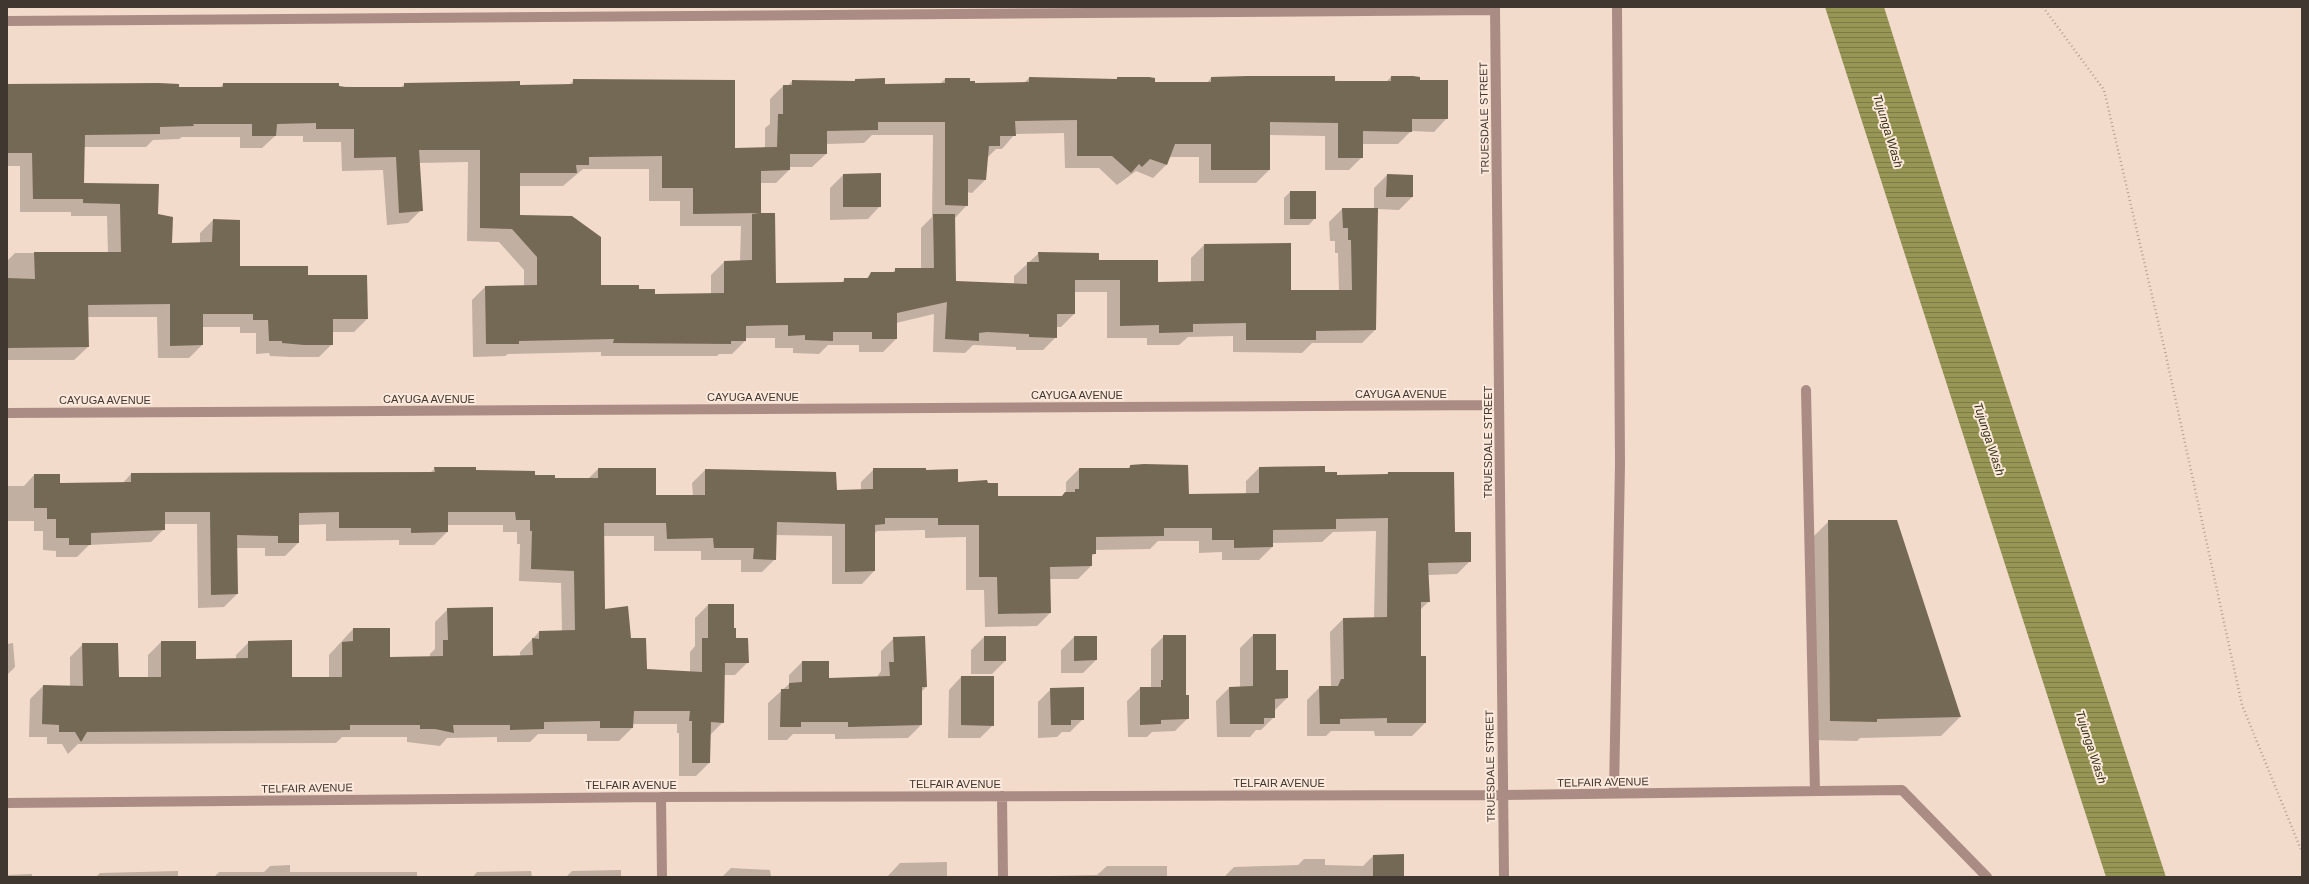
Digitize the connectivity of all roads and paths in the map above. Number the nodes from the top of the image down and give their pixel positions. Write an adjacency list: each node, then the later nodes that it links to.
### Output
1 (1617, 7): 9 (street)
2 (2043, 7): 14 (path)
3 (1495, 9): 4 (street); 6 (street, TRUESDALE STREET)
4 (7, 21)
5 (1806, 390): 8 (street)
6 (1500, 406): 7 (street, CAYUGA AVENUE); 10 (street, TRUESDALE STREET)
7 (7, 412)
8 (1815, 791): 9 (street, TELFAIR AVENUE); 18 (street, TELFAIR AVENUE)
9 (1614, 793): 10 (street, TELFAIR AVENUE)
10 (1502, 795): 11 (street, TELFAIR AVENUE); 17 (street, TRUESDALE STREET)
11 (1002, 796): 12 (street, TELFAIR AVENUE); 16 (street)
12 (661, 797): 13 (street, TELFAIR AVENUE); 15 (street)
13 (7, 803)
14 (2302, 852)
15 (662, 877)
16 (1003, 877)
17 (1504, 877)
18 (1987, 877)

